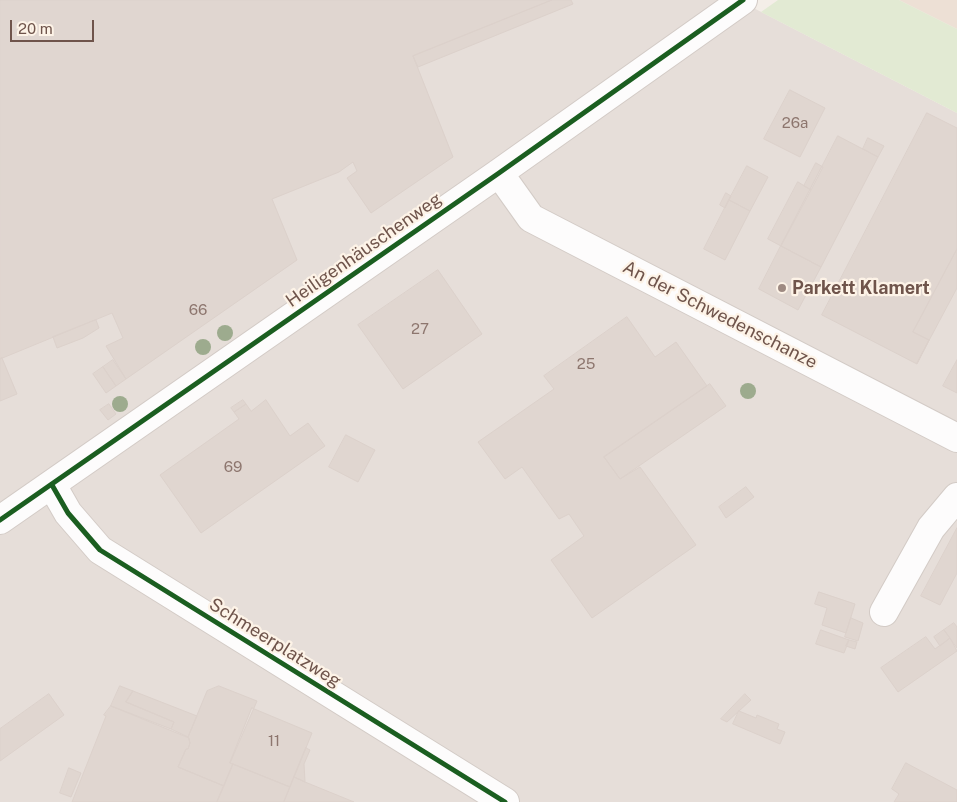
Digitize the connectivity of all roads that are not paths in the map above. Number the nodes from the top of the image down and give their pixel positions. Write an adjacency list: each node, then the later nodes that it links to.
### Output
1 (742, 0): 2 (street, Heiligenhäuschenweg)
2 (499, 173): 3 (street, An der Schwedenschanze); 4 (street, Heiligenhäuschenweg)
3 (957, 438)
4 (52, 485): 6 (street, Heiligenhäuschenweg); 8 (street, Schmeerplatzweg)
5 (957, 497): 7 (street)
6 (0, 520)
7 (884, 612)
8 (505, 802)

